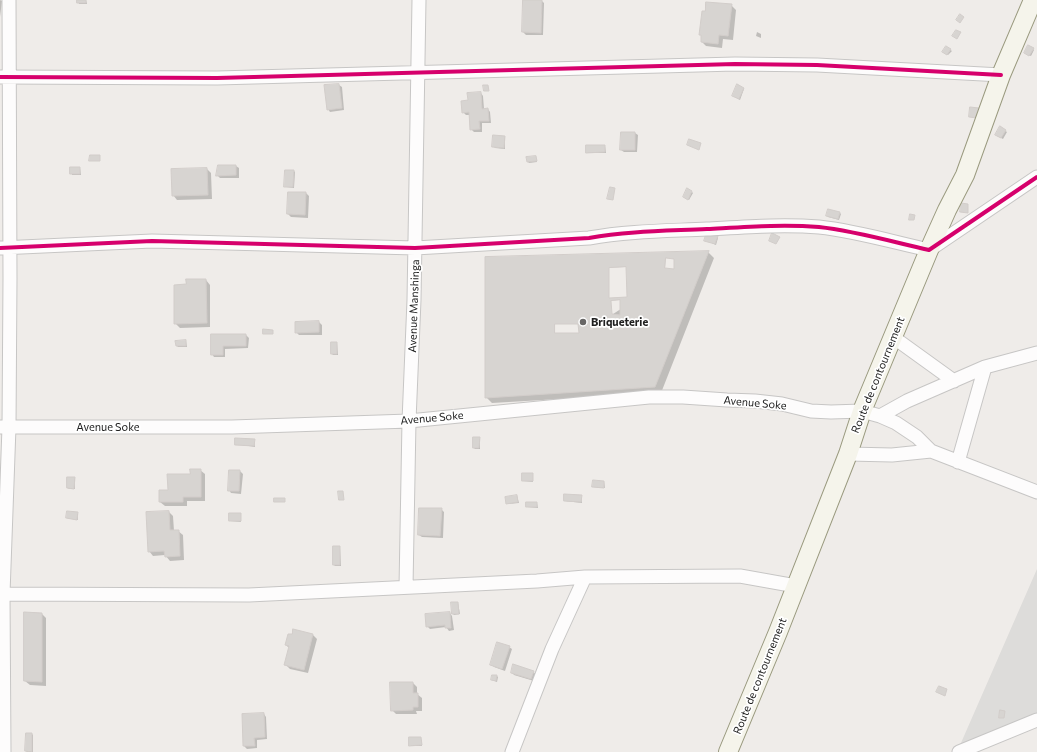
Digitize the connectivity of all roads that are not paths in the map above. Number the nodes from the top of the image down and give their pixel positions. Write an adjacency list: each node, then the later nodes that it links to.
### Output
1 (9, 0): 6 (street)
2 (419, 0): 4 (street, Avenue Manshinga)
3 (1033, 0): 5 (street, Route de contournement)
4 (418, 73): 5 (street); 6 (street); 9 (street, Avenue Manshinga)
5 (1001, 75): 10 (street, Route de contournement)
6 (4, 77): 8 (street)
7 (1037, 177): 10 (street)
8 (5, 247): 9 (street); 18 (street)
9 (415, 248): 10 (street); 17 (street, Avenue Manshinga)
10 (929, 250): 11 (street, Route de contournement)
11 (893, 337): 14 (street); 15 (street, Route de contournement)
12 (1037, 353): 13 (street)
13 (985, 367): 14 (street); 21 (street)
14 (954, 381): 16 (street)
15 (862, 411): 16 (street, Avenue Soke); 17 (street, Avenue Soke); 20 (street, Route de contournement)
16 (880, 416): 19 (street, Avenue Soke)
17 (409, 421): 18 (street, Avenue Soke); 25 (street, Avenue Manshinga)
18 (4, 427): 26 (street)
19 (931, 451): 20 (street); 21 (street)
20 (848, 454): 24 (street, Route de contournement)
21 (958, 462): 22 (street)
22 (1037, 492)
23 (585, 577): 24 (street); 25 (street); 29 (street)
24 (796, 586): 30 (street, Route de contournement)
25 (406, 587): 26 (street)
26 (1, 594): 28 (street)
27 (1037, 720): 31 (street)
28 (4, 752)
29 (512, 752)
30 (728, 752)
31 (959, 752)

